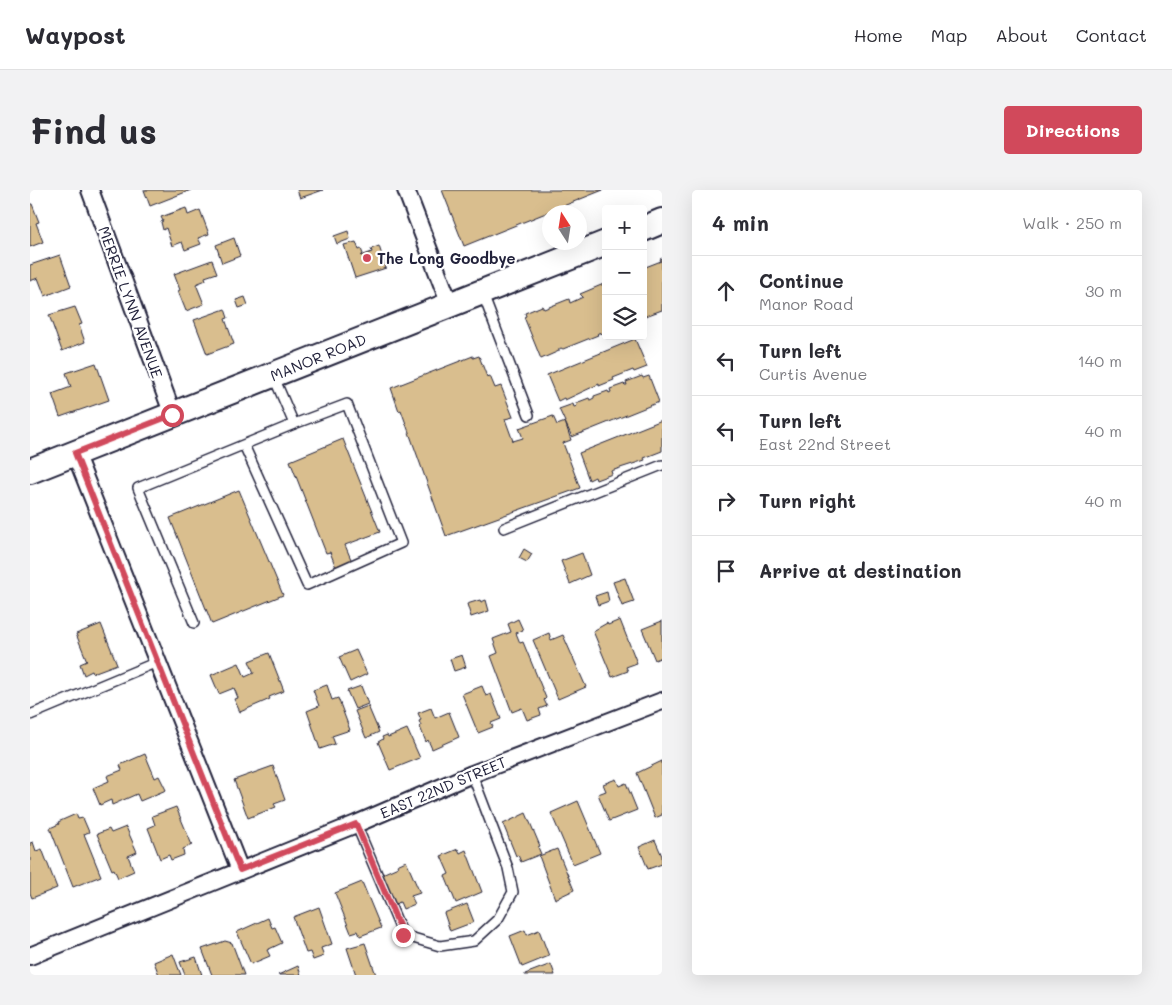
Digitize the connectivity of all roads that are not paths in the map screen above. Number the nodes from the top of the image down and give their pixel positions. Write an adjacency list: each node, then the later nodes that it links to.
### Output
1 (90, 190): 9 (street, MERRIE LYNN AVENUE)
2 (406, 190): 7 (street)
3 (662, 221): 4 (main road)
4 (647, 227)
5 (602, 245): 6 (main road, MANOR ROAD)
6 (482, 292): 7 (main road, MANOR ROAD); 10 (lane)
7 (450, 304): 8 (main road, MANOR ROAD)
8 (273, 375): 9 (main road, MANOR ROAD); 11 (lane)
9 (172, 415): 13 (main road, MANOR ROAD)
10 (529, 415)
11 (294, 424): 12 (lane); 12 (lane)
12 (244, 445): 17 (lane)
13 (75, 453): 15 (main road, MANOR ROAD); 18 (street)
14 (662, 466): 16 (lane)
15 (30, 471)
16 (504, 528)
17 (194, 623)
18 (157, 662): 20 (lane); 23 (street)
19 (662, 701): 21 (street, EAST 22ND STREET)
20 (30, 715)
21 (472, 774): 22 (street, EAST 22ND STREET); 22 (lane)
22 (356, 824): 23 (street, EAST 22ND STREET)
23 (240, 870): 24 (street, EAST 22ND STREET)
24 (30, 956)

